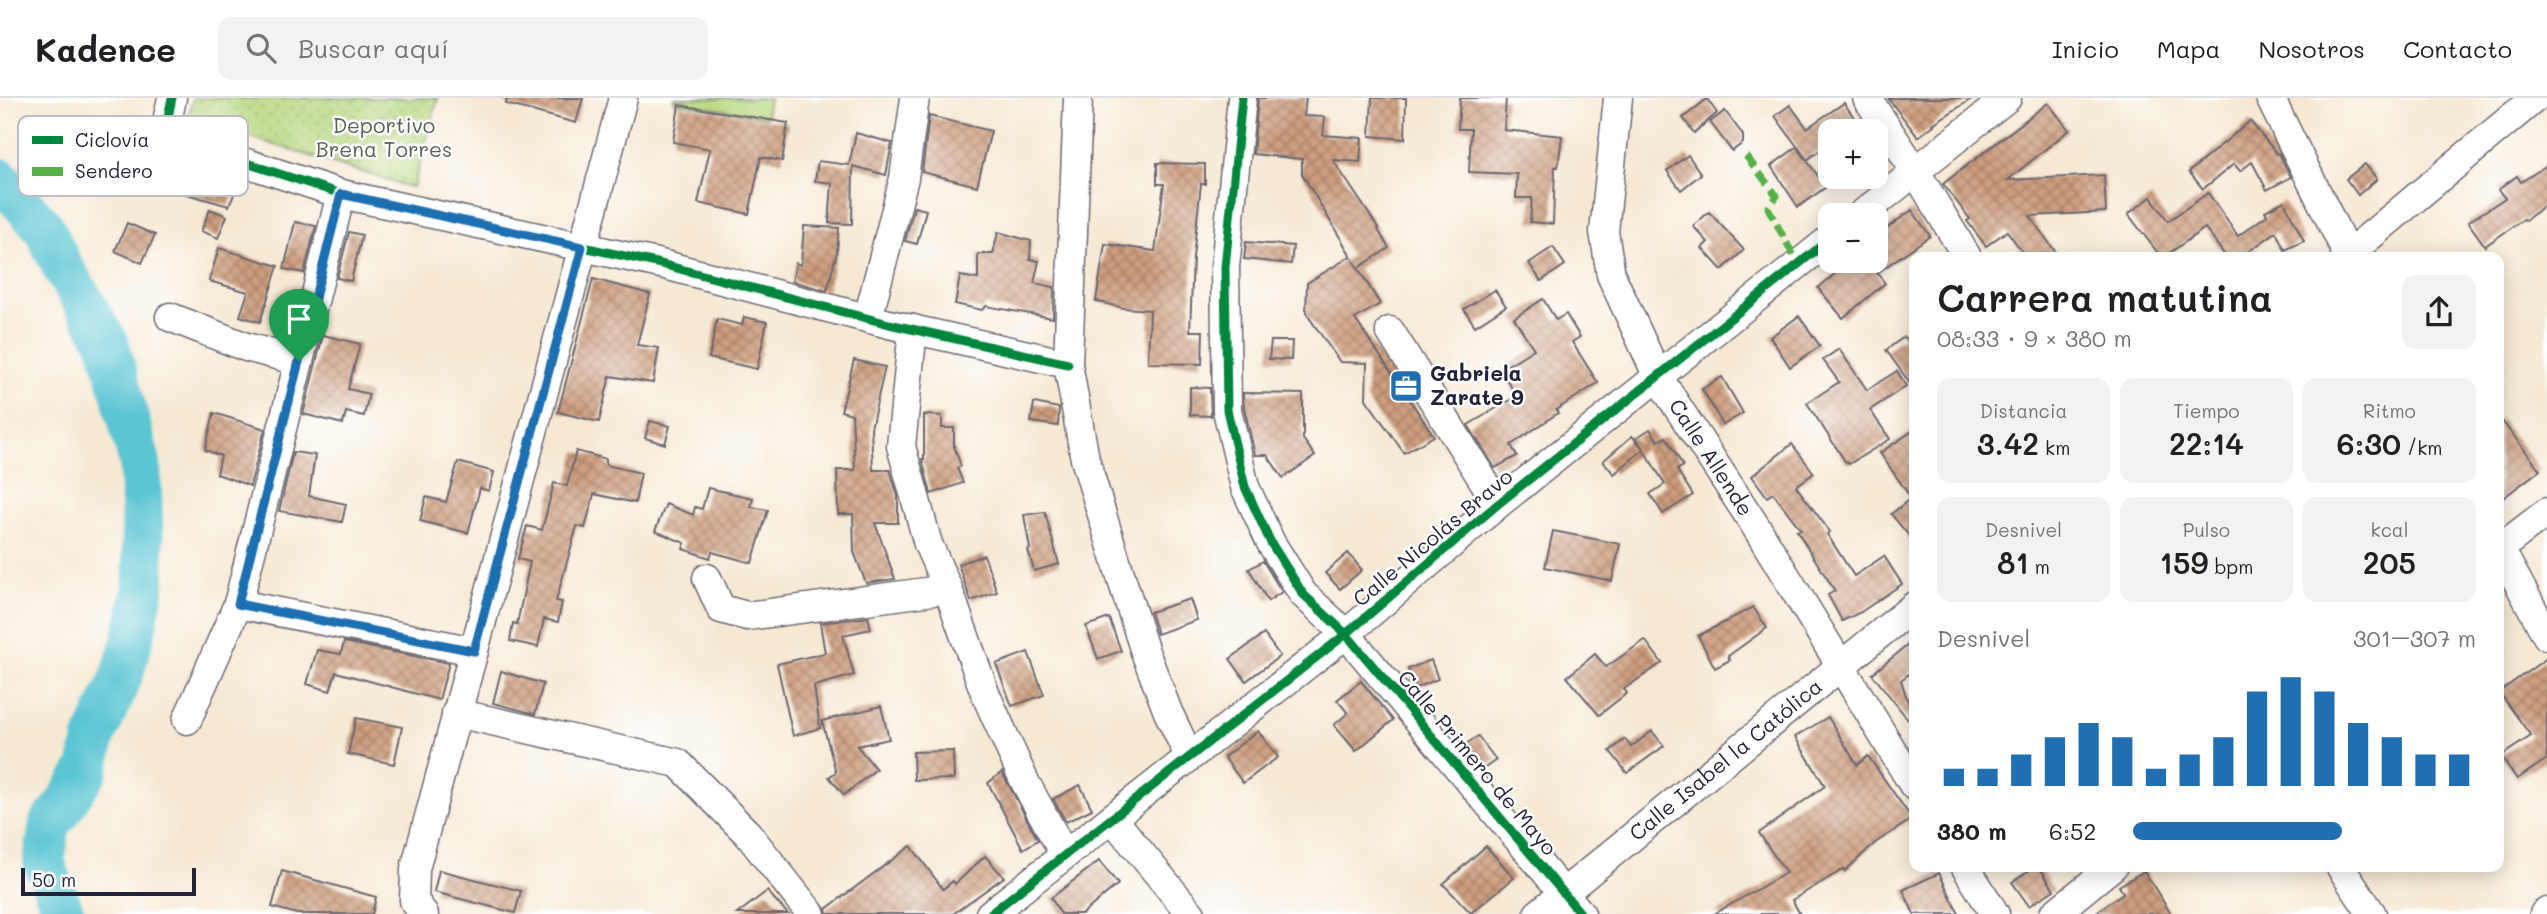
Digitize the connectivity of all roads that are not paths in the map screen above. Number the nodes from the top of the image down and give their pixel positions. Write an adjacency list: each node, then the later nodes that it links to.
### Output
1 (172, 98): 11 (street)
2 (623, 98): 16 (street)
3 (915, 98): 22 (street)
4 (1079, 98): 26 (street)
5 (1242, 98): 36 (street, Calle Primero de Mayo)
6 (1618, 98): 27 (street, Calle Allende)
7 (1867, 98): 13 (street)
8 (2007, 98): 13 (street)
9 (2270, 98): 19 (street)
10 (2535, 98): 20 (street)
11 (168, 116)
12 (248, 164): 14 (street)
13 (1916, 173): 15 (street); 18 (street)
14 (341, 194): 16 (street); 25 (street)
15 (1877, 203)
16 (582, 247): 22 (street); 38 (street)
17 (1818, 249): 27 (street, Calle Nicolás Bravo)
18 (1964, 252)
19 (2345, 252)
20 (2352, 252)
21 (170, 317): 25 (street)
22 (868, 318): 23 (street)
23 (913, 329): 26 (street); 33 (street)
24 (1390, 331): 28 (street)
25 (299, 361): 34 (street)
26 (1068, 364): 42 (street)
27 (1658, 377): 28 (street, Calle Nicolás Bravo); 39 (street, Calle Allende)
28 (1499, 504): 36 (street, Calle Nicolás Bravo)
29 (2547, 512): 30 (street)
30 (2504, 544)
31 (2504, 557): 37 (street)
32 (707, 578): 33 (street)
33 (948, 589): 45 (street)
34 (238, 604): 38 (street); 41 (street)
35 (1909, 610): 39 (street, Calle Isabel la Católica)
36 (1346, 634): 42 (street, Calle Nicolás Bravo); 49 (street, Calle Primero de Mayo)
37 (2547, 636)
38 (474, 651): 40 (street)
39 (1840, 667): 43 (street, Calle Allende); 49 (street, Calle Isabel la Católica)
40 (456, 713): 50 (street); 51 (street)
41 (187, 720)
42 (1189, 756): 44 (street, Calle Nicolás Bravo)
43 (1909, 778)
44 (1112, 818): 45 (street, Calle Nicolás Bravo); 53 (street)
45 (1064, 854): 52 (street, Calle Nicolás Bravo)
46 (1969, 872): 55 (street)
47 (2106, 872): 56 (street)
48 (2344, 872): 57 (street)
49 (1572, 904): 54 (street, Calle Isabel la Católica)
50 (424, 914)
51 (811, 914)
52 (990, 914)
53 (1191, 914)
54 (1538, 914)
55 (1995, 914)
56 (2054, 914)
57 (2372, 914)

